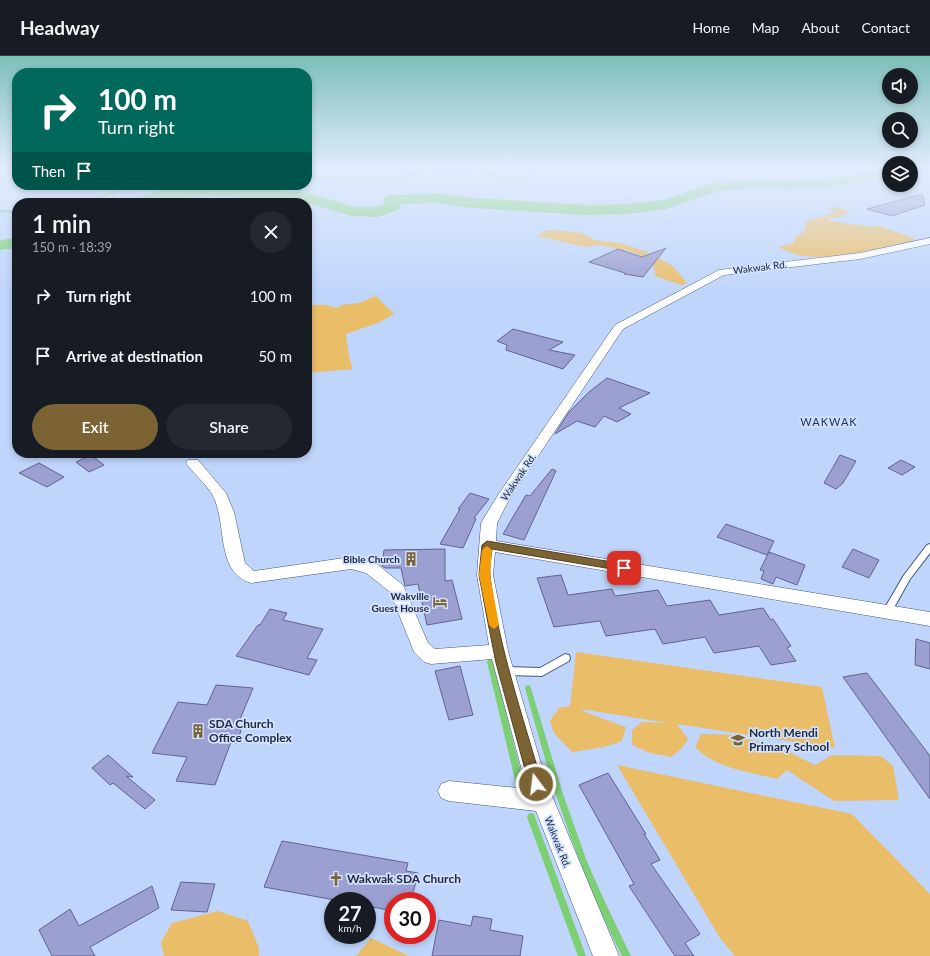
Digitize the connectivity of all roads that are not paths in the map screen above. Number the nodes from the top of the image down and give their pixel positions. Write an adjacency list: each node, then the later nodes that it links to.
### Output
1 (930, 241): 3 (street, Wakwak Rd.)
2 (193, 463): 7 (street)
3 (487, 545): 5 (street); 7 (street, Wakwak Rd.)
4 (930, 547): 5 (lane)
5 (888, 611): 6 (street)
6 (930, 619)
7 (499, 651): 9 (street, Wakwak Rd.)
8 (565, 658): 9 (lane)
9 (504, 671): 11 (street, Wakwak Rd.)
10 (449, 791): 11 (street)
11 (542, 801): 12 (street, Wakwak Rd.)
12 (606, 956)

